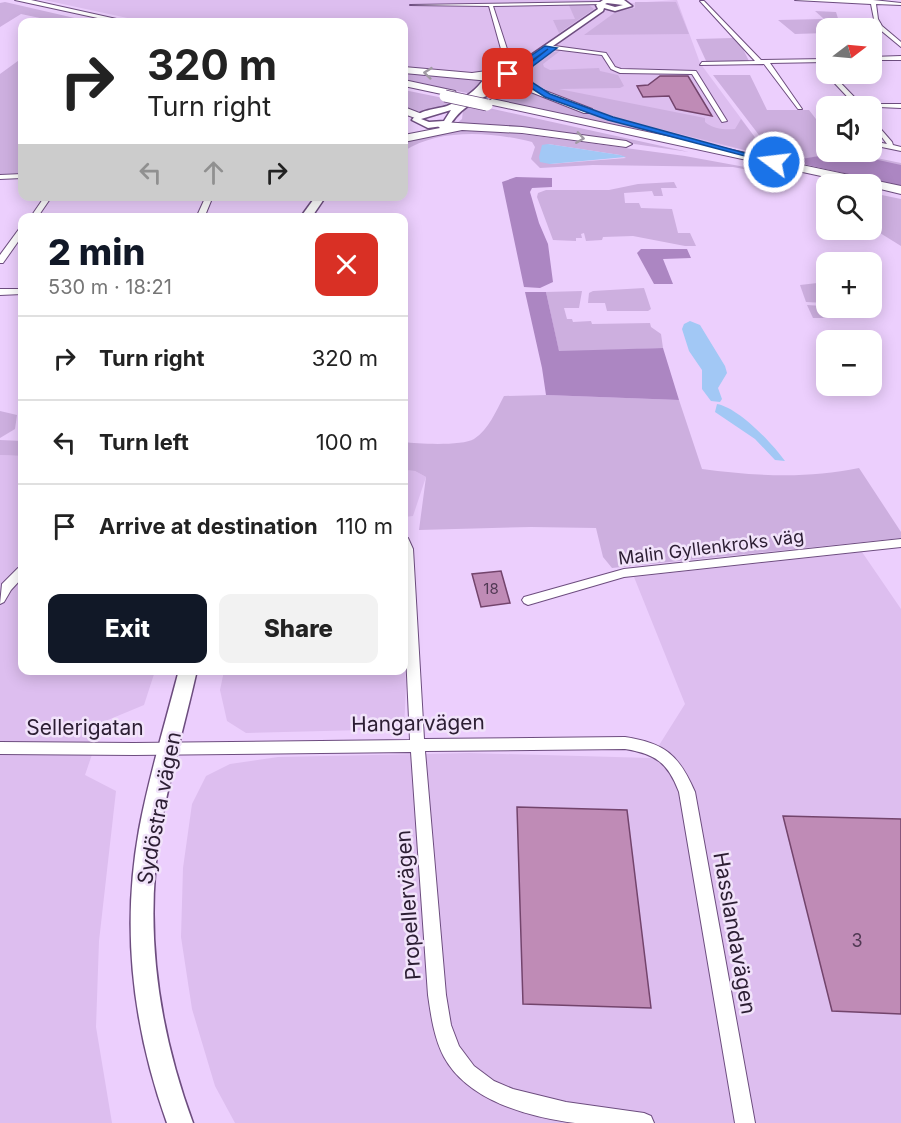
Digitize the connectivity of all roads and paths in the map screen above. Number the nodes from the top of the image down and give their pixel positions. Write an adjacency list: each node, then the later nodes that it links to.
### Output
1 (5, 0): 13 (highway)
2 (19, 0): 14 (highway)
3 (611, 0): 5 (main road); 8 (main road)
4 (797, 0): 6 (street)
5 (626, 1): 12 (main road)
6 (872, 1): 9 (street); 15 (street)
7 (702, 2): 21 (street)
8 (600, 4): 11 (street); 12 (main road); 16 (main road)
9 (901, 4)
10 (412, 5): 11 (street)
11 (491, 5): 17 (street)
12 (615, 9): 16 (main road)
13 (92, 18)
14 (107, 18)
15 (901, 45)
16 (550, 48): 23 (main road); 38 (street)
17 (504, 49)
18 (901, 58): 19 (street)
19 (882, 59)
20 (816, 60): 21 (street)
21 (762, 62): 22 (street); 35 (street)
22 (702, 64)
23 (526, 65): 25 (highway); 26 (main road); 27 (main road); 31 (highway)
24 (408, 70): 25 (highway, one-way to 24)
25 (452, 75): 26 (highway)
26 (494, 77): 27 (main road); 37 (main road)
27 (516, 81): 31 (highway); 39 (main road)
28 (839, 84): 30 (street)
29 (408, 86): 32 (highway, bridge)
30 (850, 96)
31 (560, 101): 48 (highway)
32 (490, 104): 48 (highway); 51 (highway)
33 (882, 106): 34 (street)
34 (901, 106)
35 (800, 108)
36 (408, 112): 37 (highway)
37 (417, 118): 39 (main road); 40 (main road)
38 (724, 122)
39 (437, 125): 41 (highway); 43 (main road)
40 (408, 127)
41 (488, 127): 44 (highway); 52 (highway, one-way to 52)
42 (882, 133): 46 (street)
43 (408, 136)
44 (408, 138)
45 (882, 145): 46 (street)
46 (890, 147): 47 (street)
47 (901, 149)
48 (795, 167): 53 (highway)
49 (18, 176): 50 (street)
50 (0, 177)
51 (816, 177)
52 (816, 177)
53 (901, 190)
54 (882, 191): 55 (highway)
55 (901, 195)
56 (18, 236): 57 (street)
57 (0, 261)
58 (0, 292): 59 (street)
59 (18, 292)
60 (901, 543): 64 (street, Malin Gyllenkroks väg)
61 (408, 571): 66 (street, Propellervägen)
62 (18, 575): 63 (street)
63 (0, 599)
64 (528, 600)
65 (187, 675): 67 (main road, Sydöstra vägen)
66 (419, 744): 67 (street, Hangarvägen); 69 (street, Hangarvägen); 71 (street, Propellervägen)
67 (169, 747): 68 (street, Sellerigatan); 70 (main road, Sydöstra vägen)
68 (0, 748)
69 (666, 756): 72 (street, Hasslandavägen)
70 (180, 1123)
71 (644, 1123)
72 (745, 1123)

